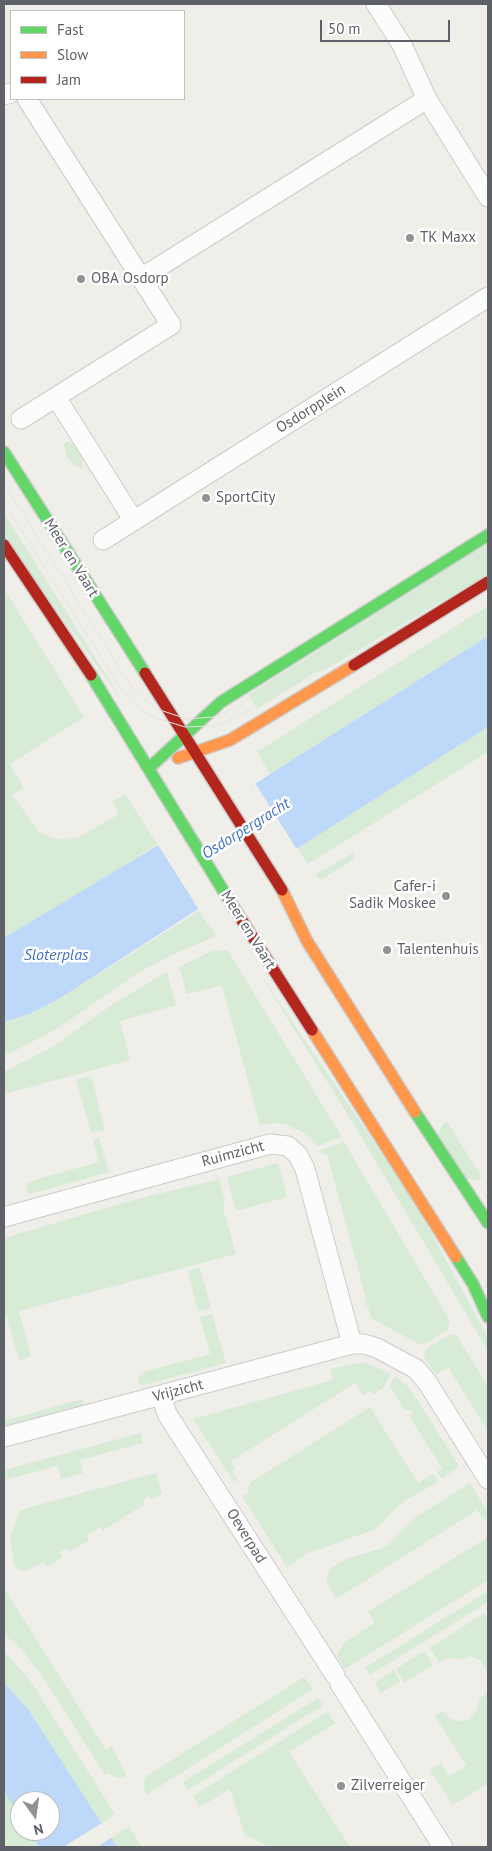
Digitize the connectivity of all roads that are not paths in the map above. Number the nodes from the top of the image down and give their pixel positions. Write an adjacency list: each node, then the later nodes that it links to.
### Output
1 (376, 4): 2 (street)
2 (427, 99): 4 (street); 6 (street)
3 (28, 100): 6 (street)
4 (482, 172): 5 (street)
5 (488, 197)
6 (141, 278): 8 (street)
7 (488, 297): 11 (street, Osdorpplein)
8 (56, 397): 9 (street); 11 (street)
9 (21, 419)
10 (4, 452): 17 (main road, Meer en Vaart)
11 (134, 520): 13 (street, Osdorpplein)
12 (488, 535): 16 (main road)
13 (103, 540)
14 (4, 544): 21 (main road, Meer en Vaart)
15 (488, 582): 19 (main road)
16 (221, 702): 17 (main road); 18 (main road)
17 (164, 704): 18 (main road, Meer en Vaart)
18 (183, 734): 20 (main road, Meer en Vaart); 21 (main road)
19 (230, 740): 20 (main road); 22 (main road)
20 (194, 752): 21 (main road); 22 (main road, Meer en Vaart)
21 (148, 768): 25 (main road, Meer en Vaart)
22 (213, 781): 24 (main road, Meer en Vaart)
23 (4, 1217): 26 (street, Ruimzicht)
24 (488, 1223)
25 (488, 1317)
26 (352, 1344): 27 (street, Vrijzicht); 29 (street)
27 (161, 1395): 28 (street, Vrijzicht); 30 (street, Oeverpad)
28 (4, 1438)
29 (488, 1479)
30 (443, 1847)

